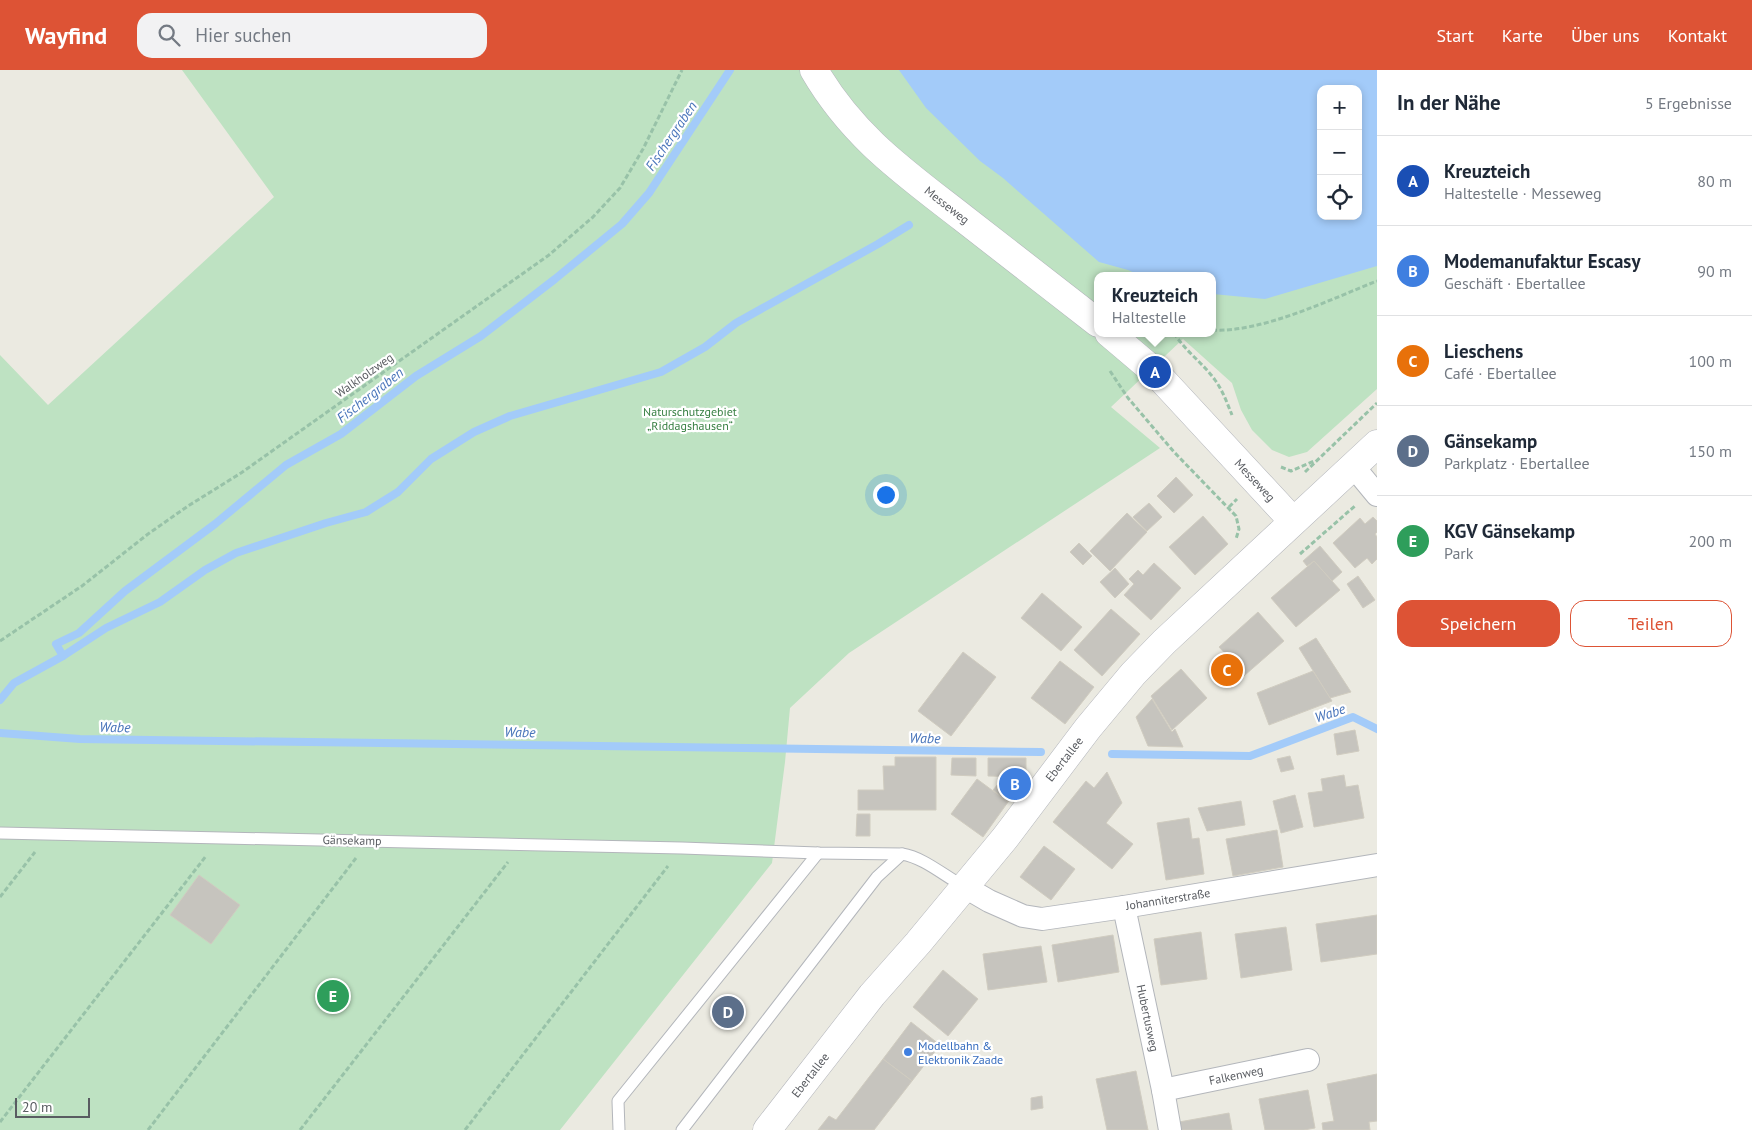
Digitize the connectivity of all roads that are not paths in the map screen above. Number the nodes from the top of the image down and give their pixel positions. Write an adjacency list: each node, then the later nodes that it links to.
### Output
1 (814, 70): 2 (main road, Messeweg)
2 (1094, 321)
3 (1114, 337): 7 (main road, Messeweg)
4 (1377, 444): 5 (main road, Ebertallee)
5 (1353, 466): 6 (street); 7 (main road, Ebertallee)
6 (1375, 492)
7 (1293, 521): 12 (main road, Ebertallee)
8 (0, 833): 9 (lane, Gänsekamp)
9 (818, 853): 10 (lane, Gänsekamp); 16 (lane)
10 (902, 854): 12 (lane, Gänsekamp); 17 (lane)
11 (1377, 865): 13 (street, Johanniterstraße)
12 (965, 887): 13 (street, Johanniterstraße); 18 (main road, Ebertallee)
13 (1124, 907): 15 (street, Hubertusweg)
14 (1308, 1060): 15 (street, Falkenweg)
15 (1163, 1090): 19 (street, Hubertusweg)
16 (618, 1130)
17 (682, 1130)
18 (768, 1130)
19 (1170, 1130)

